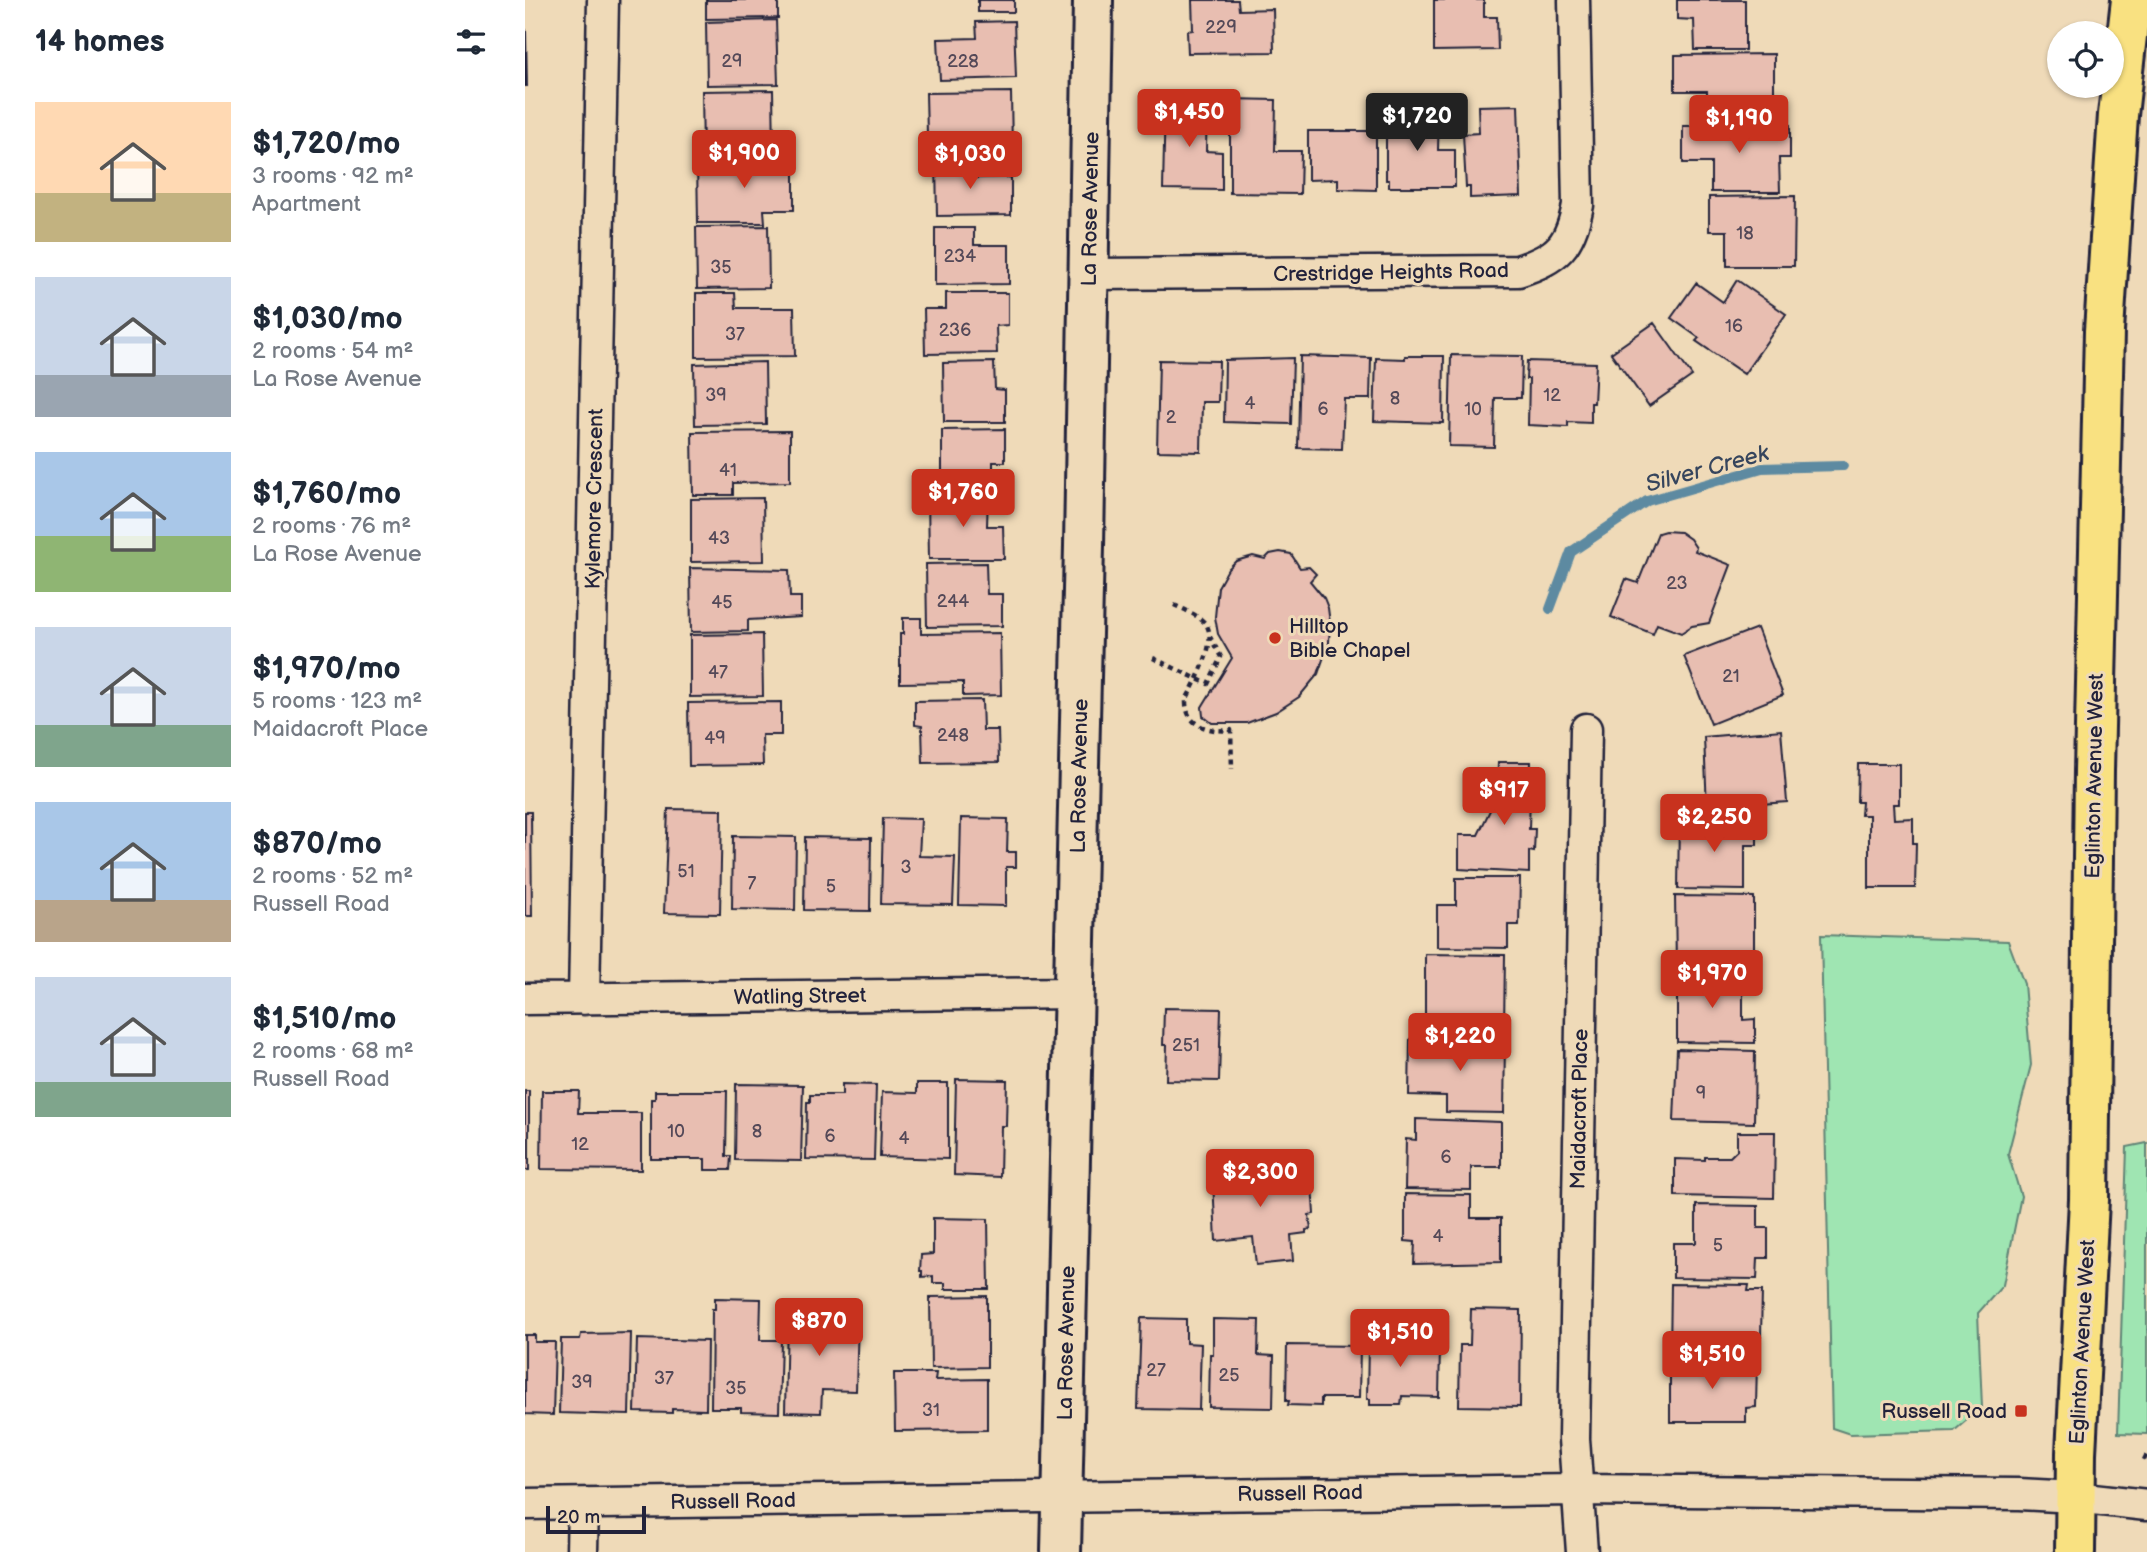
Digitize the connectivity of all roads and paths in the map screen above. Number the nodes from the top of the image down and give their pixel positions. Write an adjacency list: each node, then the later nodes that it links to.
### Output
1 (603, 0): 14 (street, Kylemore Crescent)
2 (1093, 0): 5 (street, La Rose Avenue)
3 (1574, 0): 5 (street, Crestridge Heights Road)
4 (2131, 0): 17 (main road, Eglinton Avenue West)
5 (1089, 274): 12 (street, La Rose Avenue)
6 (1174, 604): 7 (path)
7 (1210, 637): 9 (path); 9 (path)
8 (1153, 658): 9 (path)
9 (1197, 679): 11 (path)
10 (1586, 729): 15 (street, Maidacroft Place)
11 (1232, 769)
12 (1075, 993): 14 (street, Watling Street); 16 (street, La Rose Avenue)
13 (525, 999): 14 (street, Watling Street)
14 (584, 999)
15 (1578, 1490): 16 (street, Russell Road); 17 (street, Russell Road); 23 (street, Maidacroft Place)
16 (1062, 1496): 18 (street, Russell Road); 22 (street, La Rose Avenue)
17 (2075, 1497): 20 (street, Russell Road); 24 (main road, Eglinton Avenue West)
18 (583, 1503): 19 (street, Russell Road); 21 (street)
19 (525, 1504)
20 (2147, 1505)
21 (582, 1552)
22 (1061, 1552)
23 (1582, 1552)
24 (2074, 1552)

